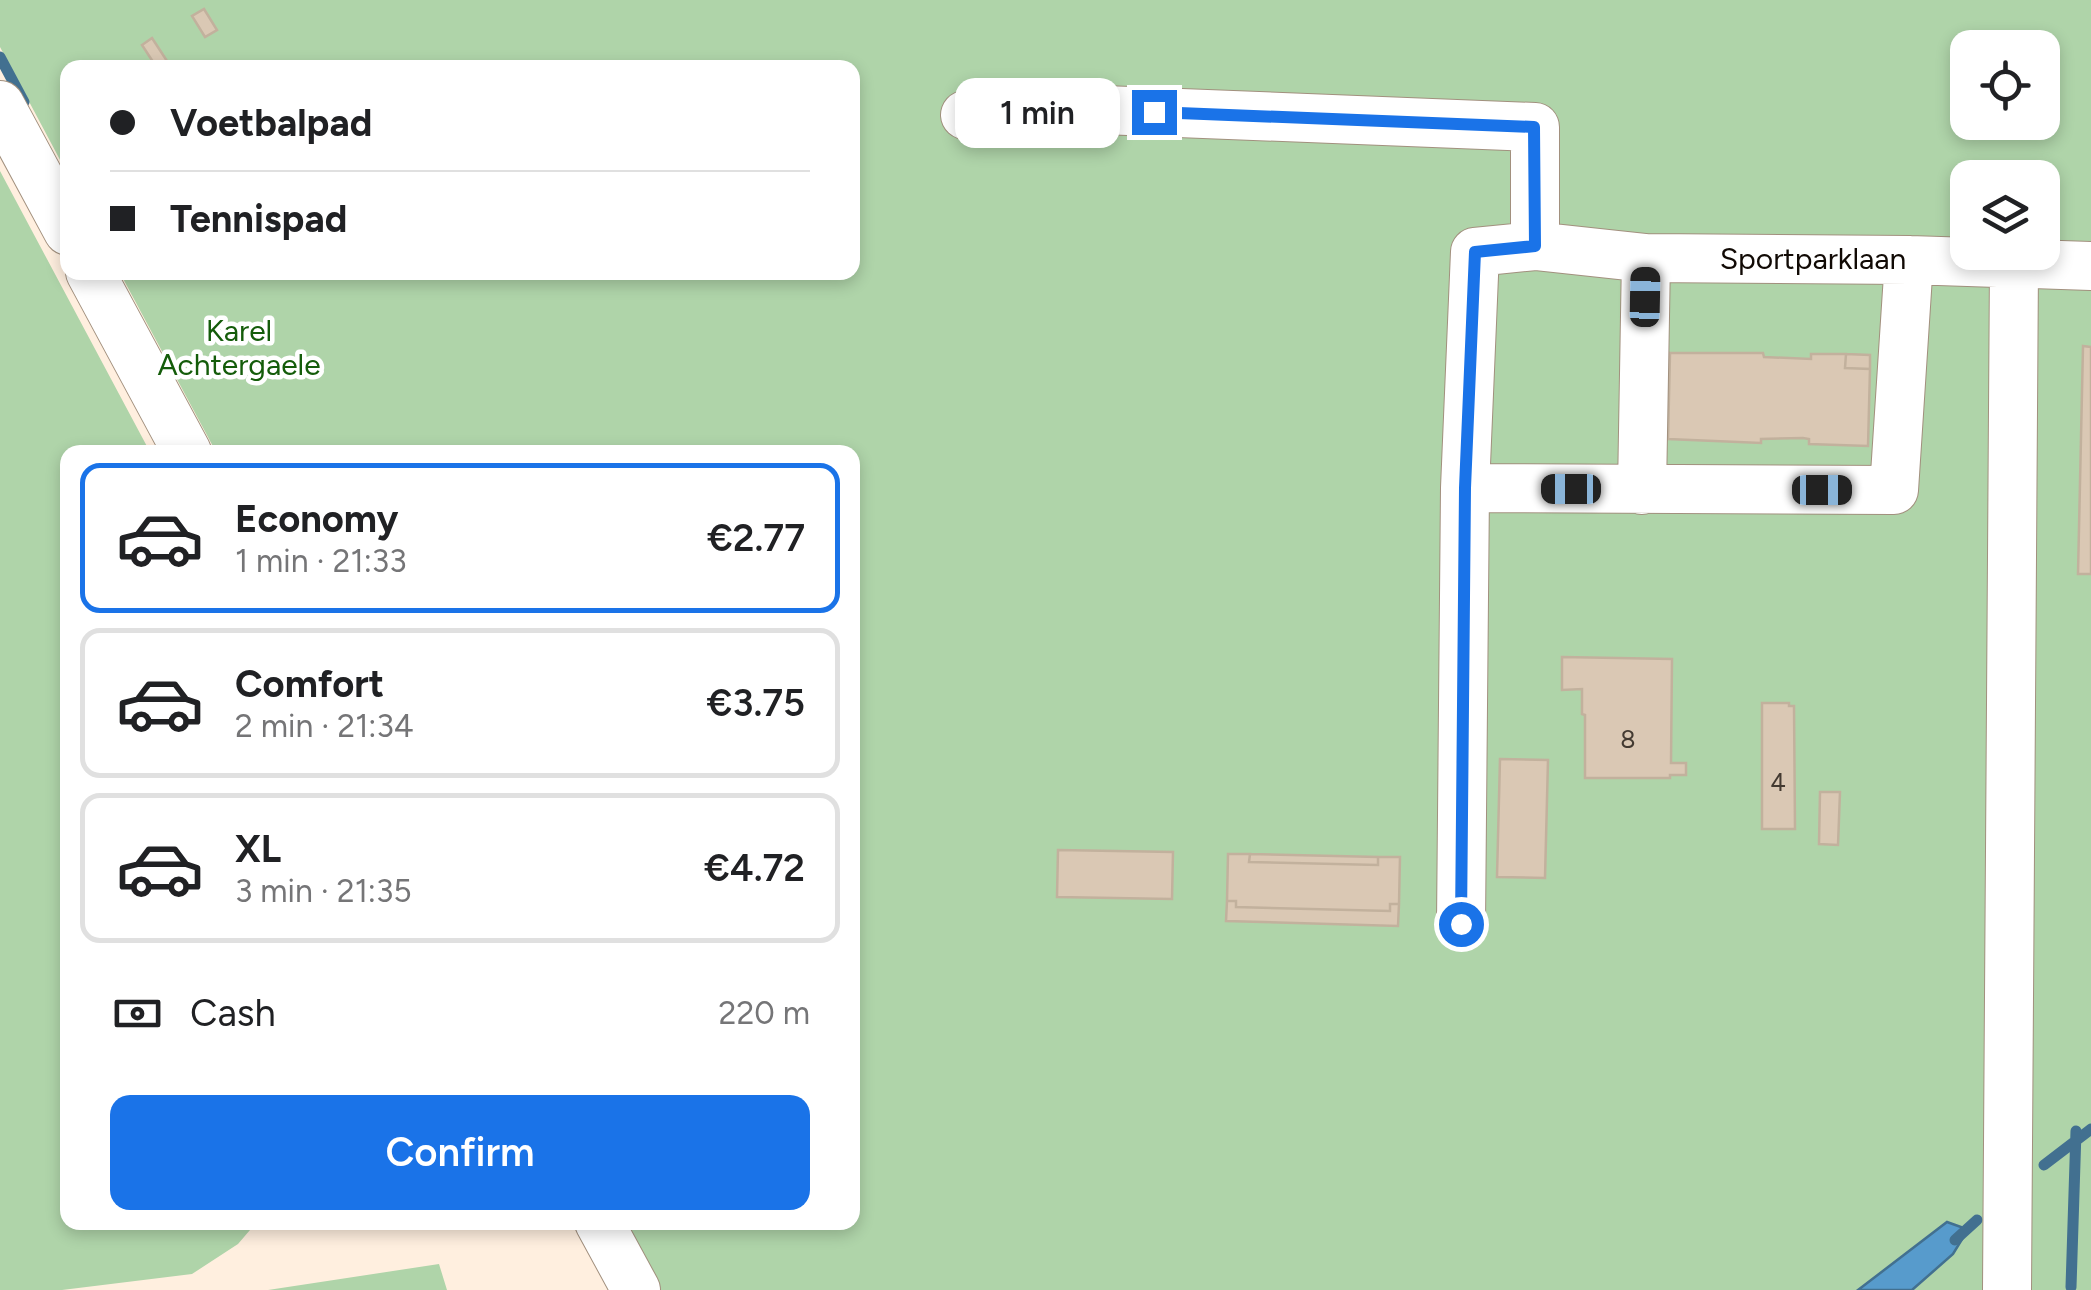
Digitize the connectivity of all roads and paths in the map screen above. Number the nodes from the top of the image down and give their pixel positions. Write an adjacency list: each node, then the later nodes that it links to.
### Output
1 (0, 104): 3 (street)
2 (966, 115): 4 (street)
3 (60, 216)
4 (1535, 246): 5 (street, Sportparklaan); 13 (street, Sportparklaan)
5 (1646, 258): 6 (street, Sportparklaan); 14 (street)
6 (1909, 260): 7 (street, Sportparklaan); 14 (street)
7 (1950, 262)
8 (2060, 265): 9 (street, Sportparklaan)
9 (2091, 266)
10 (2014, 270): 18 (street)
11 (94, 280): 12 (street)
12 (183, 445)
13 (1465, 488): 14 (street); 15 (street)
14 (1642, 490)
15 (1461, 924)
16 (603, 1230): 17 (street)
17 (628, 1287)
18 (2007, 1290)

